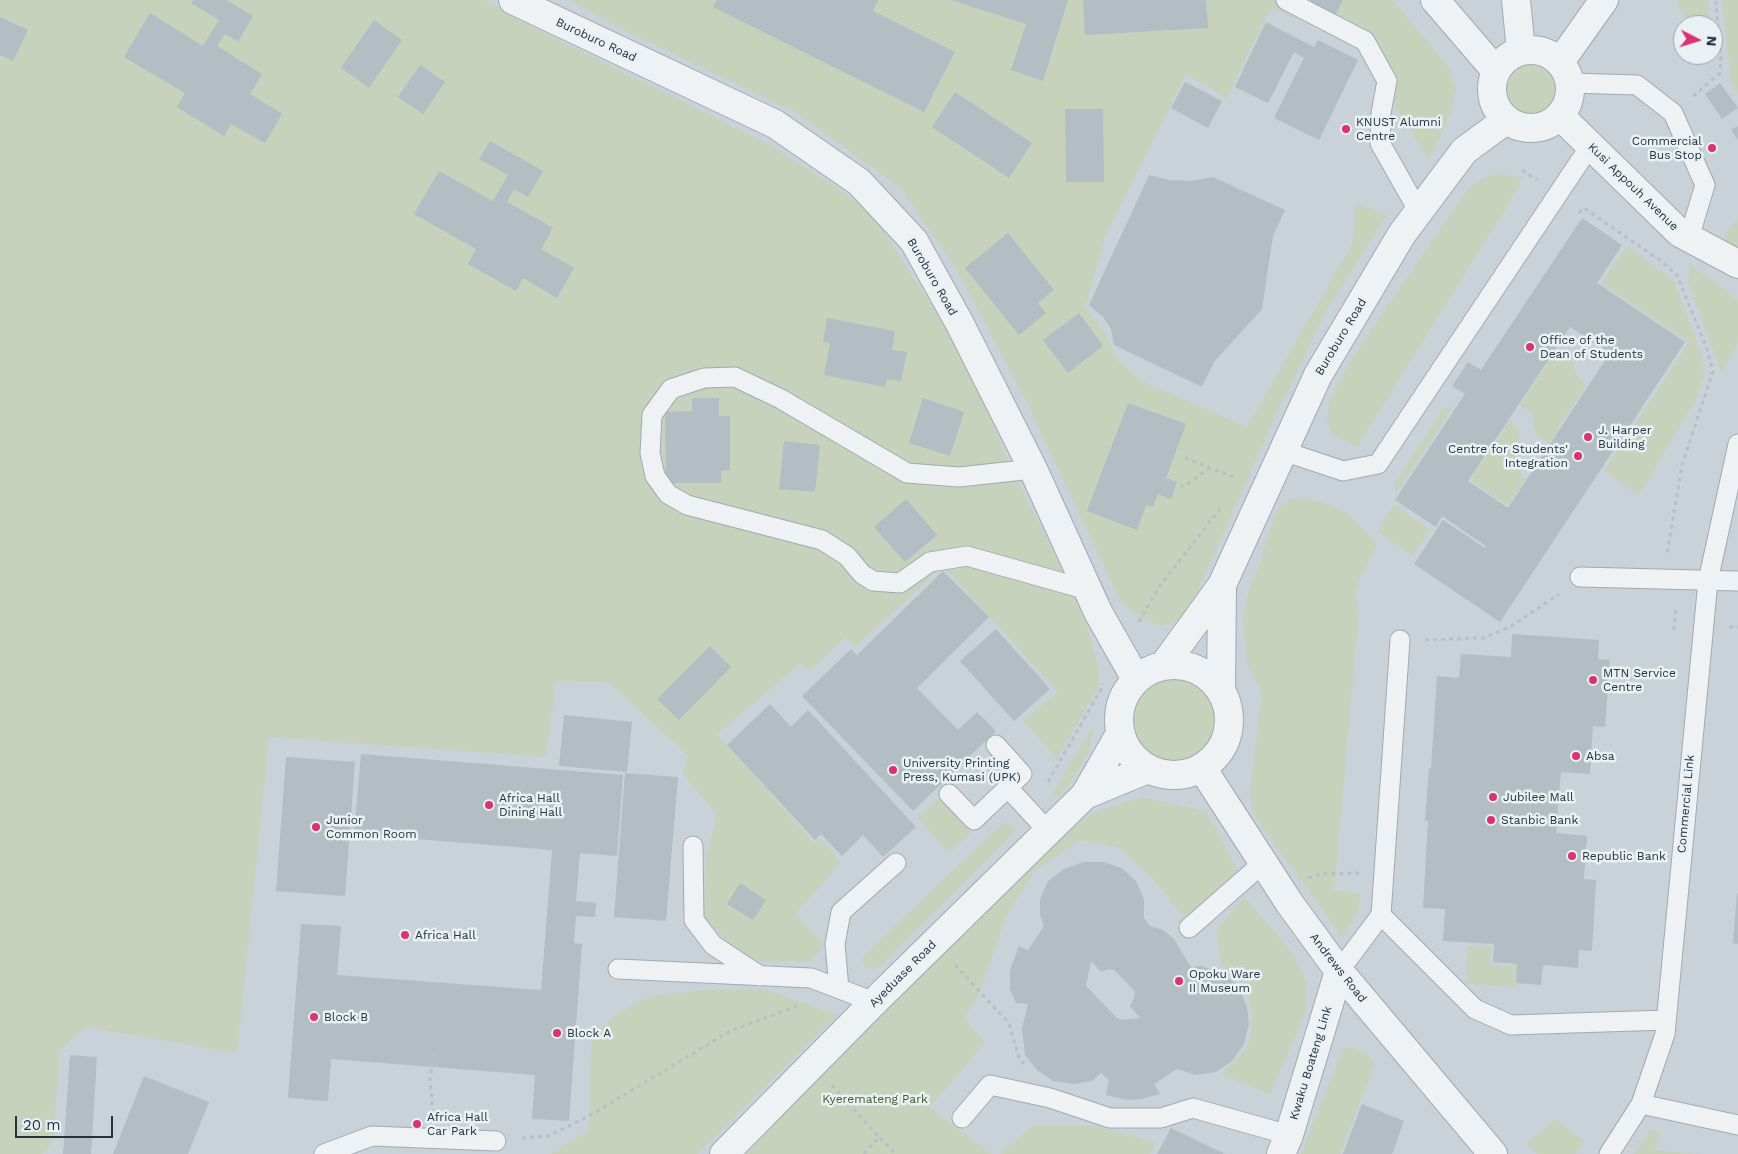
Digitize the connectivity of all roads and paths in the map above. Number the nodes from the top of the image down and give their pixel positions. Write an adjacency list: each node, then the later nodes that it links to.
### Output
1 (513, 0): 22 (street, Buroburo Road)
2 (1286, 0): 14 (lane)
3 (1434, 0): 8 (street)
4 (1516, 0): 7 (street)
5 (1604, 0): 9 (street)
6 (1716, 0): 10 (path)
7 (1521, 51): 8 (street); 9 (street)
8 (1496, 71): 12 (street)
9 (1565, 72): 10 (lane); 11 (street)
10 (1672, 113): 16 (lane)
11 (1560, 116): 12 (street); 13 (street, Kusi Appouh Avenue)
12 (1506, 120): 14 (street, Buroburo Road)
13 (1590, 146): 16 (street, Kusi Appouh Avenue); 19 (lane)
14 (1419, 212): 19 (street, Buroburo Road)
15 (1578, 214): 27 (path)
16 (1689, 238): 17 (street, Kusi Appouh Avenue)
17 (1738, 264)
18 (1738, 444): 28 (lane, Commercial Link)
19 (1283, 451): 23 (street, Buroburo Road)
20 (1185, 458): 21 (path)
21 (1210, 468): 23 (path); 24 (path)
22 (1033, 469): 31 (street, Buroburo Road); 31 (lane)
23 (1269, 482): 30 (street, Buroburo Road)
24 (1180, 486)
25 (1224, 503): 34 (path)
26 (1580, 577): 27 (lane); 33 (path)
27 (1671, 580): 28 (lane); 32 (path)
28 (1708, 581): 29 (lane); 60 (lane, Commercial Link)
29 (1738, 581)
30 (1222, 585): 35 (street, Buroburo Road); 37 (street, Buroburo Road)
31 (1088, 590): 34 (street, Buroburo Road)
32 (1674, 639)
33 (1400, 640): 49 (lane)
34 (1122, 653): 36 (street, Buroburo Road); 45 (path)
35 (1164, 665): 36 (street); 37 (street)
36 (1136, 679): 38 (street)
37 (1221, 692): 40 (street)
38 (1120, 734): 41 (street); 44 (street, Ayeduase Road)
39 (996, 745): 42 (lane)
40 (1202, 768): 41 (street); 48 (street, Andrews Road)
41 (1148, 769): 44 (street, Ayeduase Road)
42 (1008, 788): 43 (lane); 45 (lane)
43 (949, 794)
44 (1085, 795): 45 (street, Ayeduase Road)
45 (1039, 822): 53 (street, Ayeduase Road)
46 (693, 846): 56 (lane)
47 (896, 863): 57 (lane)
48 (1264, 863): 50 (street, Andrews Road); 52 (lane)
49 (1384, 872): 50 (path); 51 (lane)
50 (1281, 889): 55 (street, Andrews Road)
51 (1381, 915): 55 (lane); 60 (lane)
52 (1189, 928)
53 (935, 943): 58 (street, Ayeduase Road); 63 (path)
54 (618, 969): 56 (lane)
55 (1339, 971): 70 (street, Kwaku Boateng Link); 75 (street, Andrews Road)
56 (761, 976): 57 (lane)
57 (839, 989): 58 (lane)
58 (874, 1002): 62 (street, Ayeduase Road)
59 (802, 1005): 69 (path)
60 (1666, 1020): 64 (lane, Commercial Link)
61 (434, 1051): 68 (path)
62 (813, 1064): 67 (path); 72 (street, Ayeduase Road)
63 (1028, 1069)
64 (1641, 1104): 66 (lane); 76 (lane, Commercial Link)
65 (962, 1118): 70 (lane)
66 (1738, 1124)
67 (879, 1137): 73 (path); 74 (path)
68 (436, 1138): 69 (lane); 71 (lane)
69 (496, 1141)
70 (1285, 1144)
71 (324, 1154)
72 (724, 1154)
73 (864, 1154)
74 (896, 1154)
75 (1493, 1154)
76 (1609, 1154)

